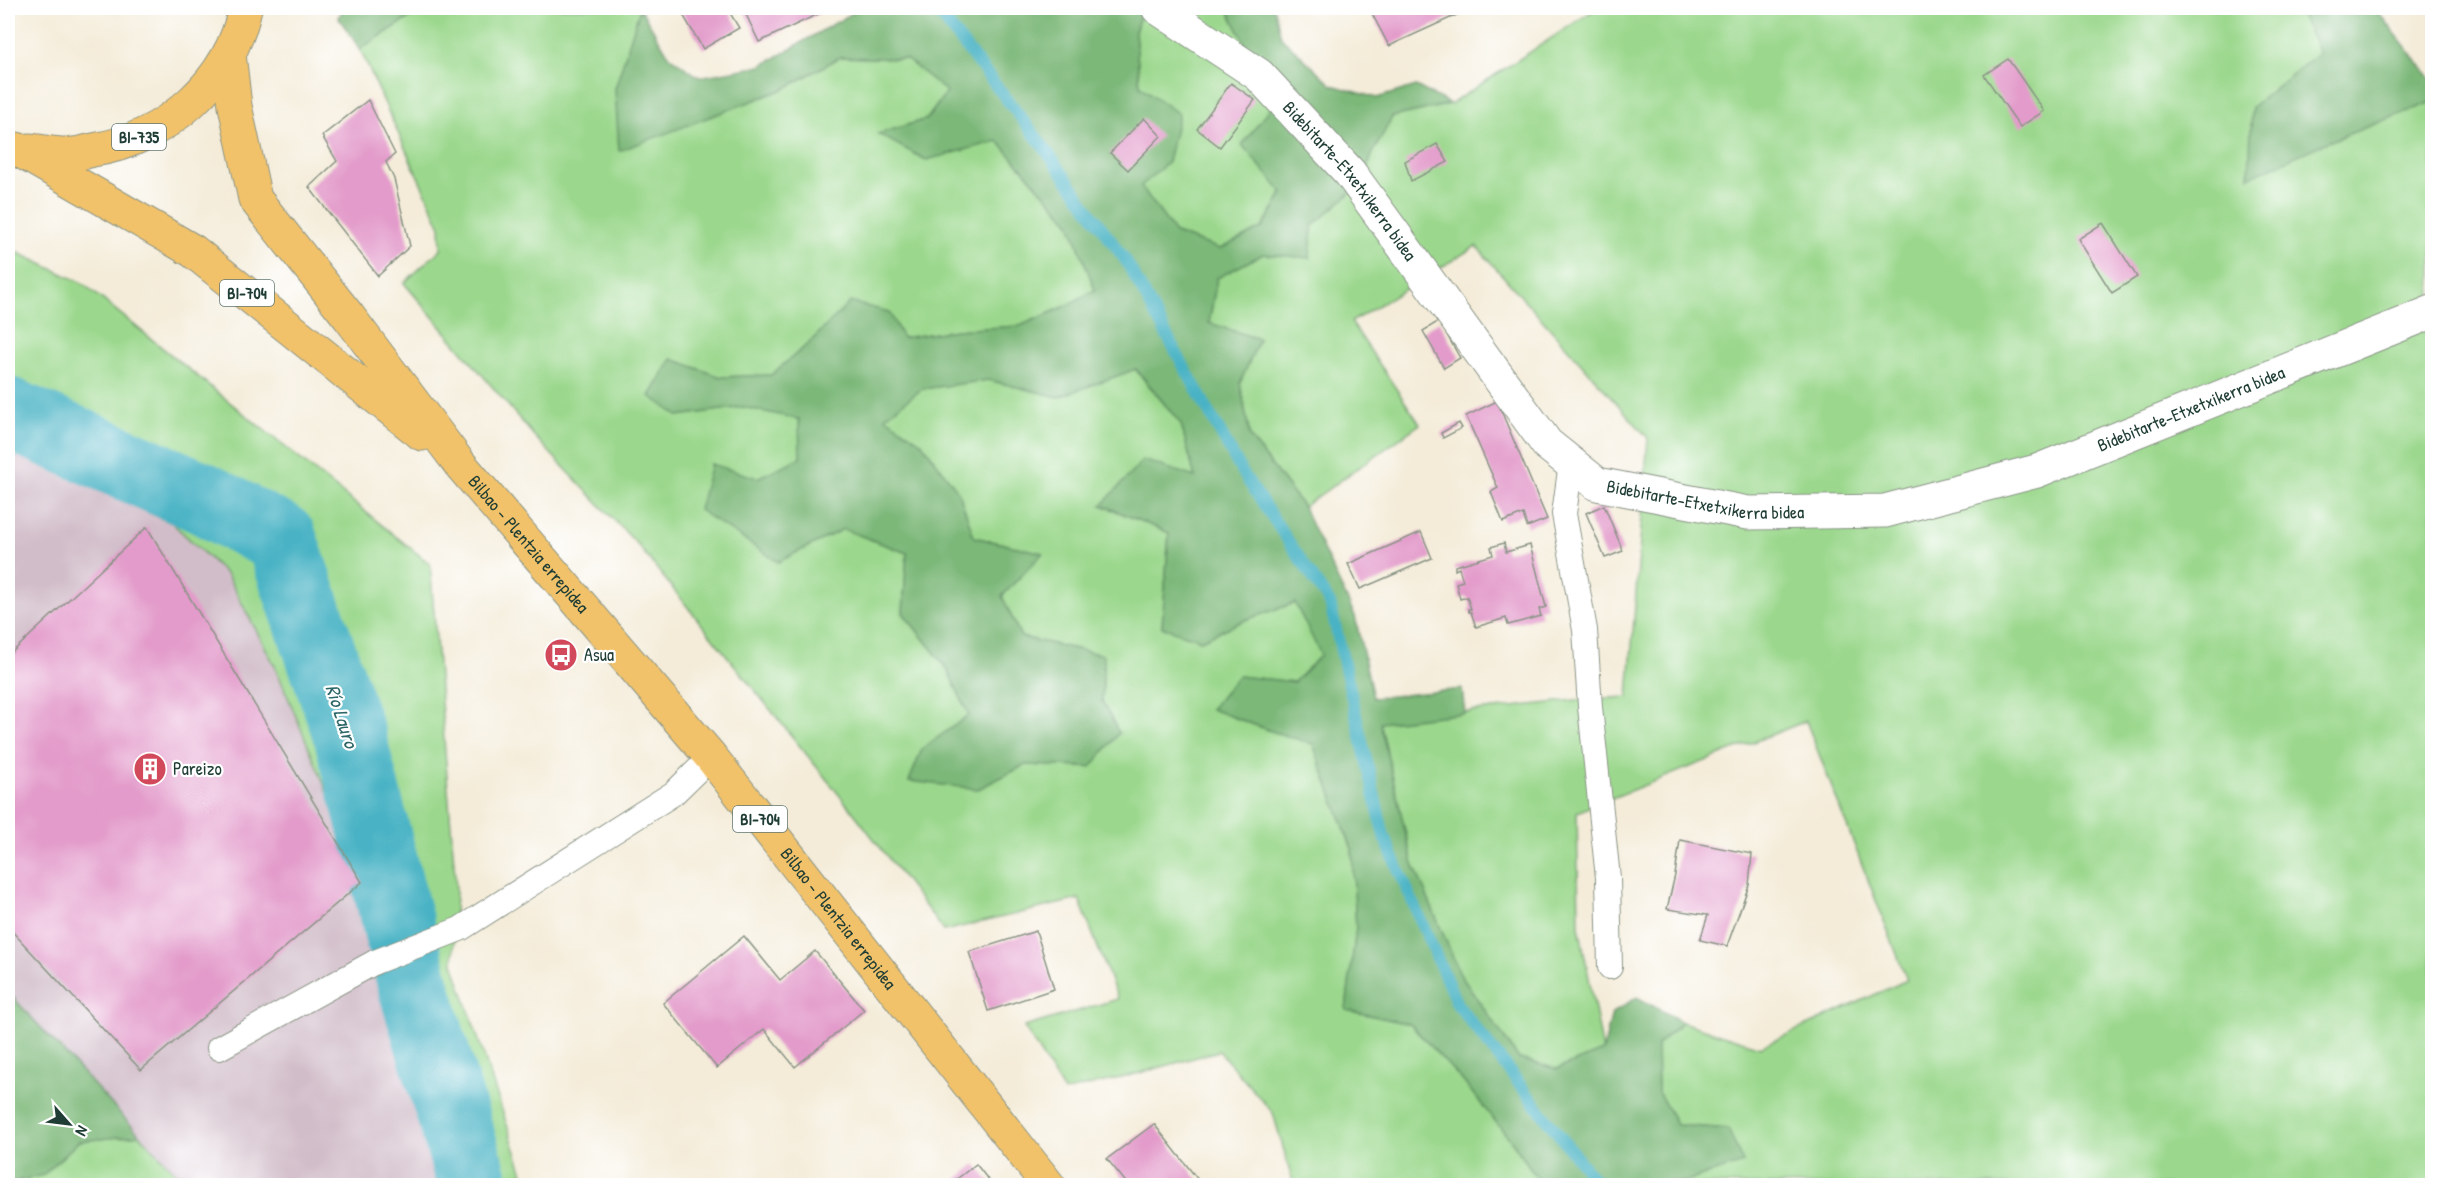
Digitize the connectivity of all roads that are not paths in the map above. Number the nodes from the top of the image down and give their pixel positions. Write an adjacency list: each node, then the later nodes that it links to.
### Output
1 (246, 8): 3 (main road, BI-735)
2 (1158, 8): 7 (street, Bidebitarte-Etxetxikerra bidea)
3 (229, 54): 4 (main road, BI-735); 6 (main road, BI-704)
4 (12, 146): 6 (main road, BI-704)
5 (2433, 312): 7 (street, Bidebitarte-Etxetxikerra bidea)
6 (459, 463): 8 (main road, Bilbao - Plentzia errepidea / BI-704)
7 (1571, 464): 9 (lane)
8 (711, 757): 10 (lane); 11 (main road, Bilbao - Plentzia errepidea / BI-704)
9 (1610, 968)
10 (219, 1048)
11 (1049, 1185)

